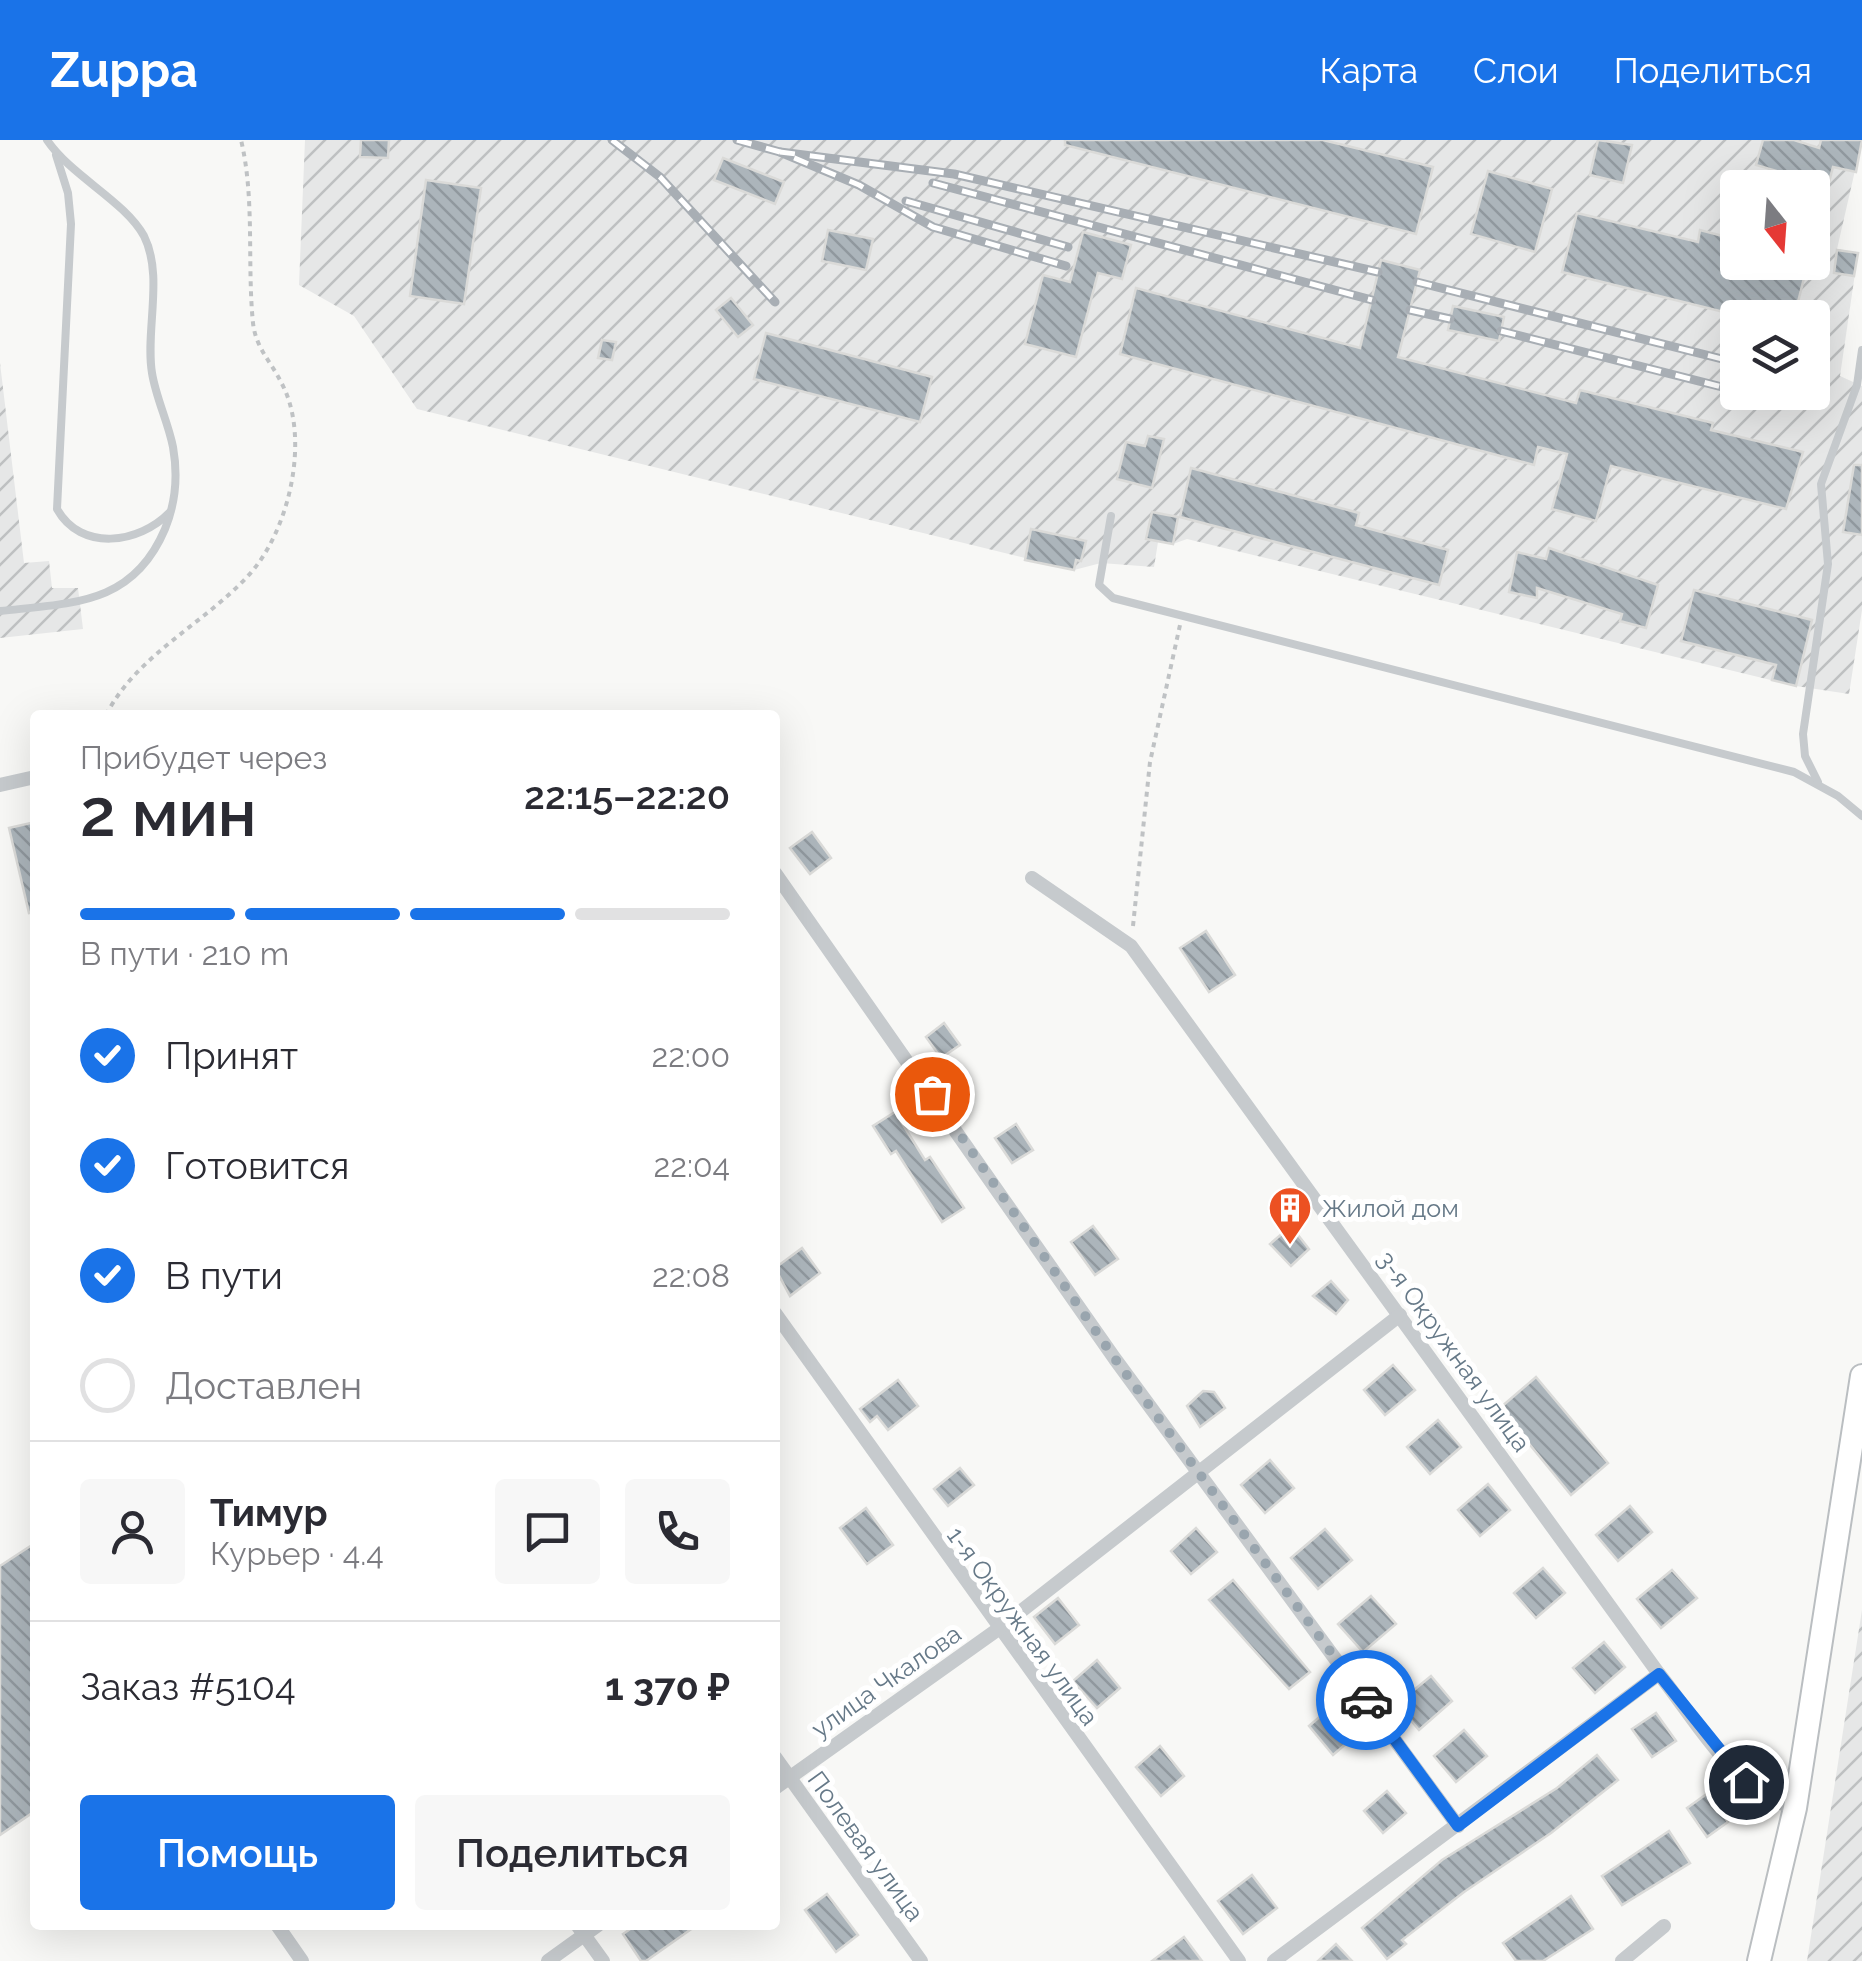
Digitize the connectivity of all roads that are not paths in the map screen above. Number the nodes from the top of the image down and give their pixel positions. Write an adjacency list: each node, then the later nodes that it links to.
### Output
1 (46, 140): 2 (lane)
2 (54, 152): 4 (lane); 4 (lane)
3 (1862, 350): 11 (lane)
4 (174, 509): 7 (lane)
5 (1111, 516): 11 (lane)
6 (0, 603): 7 (lane)
7 (18, 609): 8 (lane)
8 (0, 611)
9 (30, 778): 10 (street)
10 (0, 785)
11 (1824, 788): 12 (lane)
12 (1862, 816)
13 (1032, 878): 15 (street, 3-я Окружная улица)
14 (780, 880): 19 (street)
15 (1400, 1315): 19 (street, улица Чкалова); 21 (street, 3-я Окружная улица)
16 (780, 1320): 20 (street, 1-я Окружная улица)
17 (1862, 1376): 18 (highway)
18 (1858, 1424): 25 (highway)
19 (1200, 1472): 20 (street, улица Чкалова); 26 (street)
20 (997, 1630): 23 (street, улица Чкалова); 34 (street, 1-я Окружная улица)
21 (1659, 1674): 25 (street, 3-я Окружная улица); 26 (street)
22 (780, 1765): 23 (street, Полевая улица)
23 (789, 1777): 24 (street, улица Чкалова); 33 (street, Полевая улица)
24 (780, 1784)
25 (1795, 1808): 37 (highway)
26 (1458, 1826): 35 (street)
27 (1664, 1926): 36 (street)
28 (280, 1930): 30 (street)
29 (581, 1930): 31 (street); 32 (street)
30 (302, 1961)
31 (548, 1961)
32 (603, 1961)
33 (921, 1961)
34 (1239, 1961)
35 (1274, 1961)
36 (1622, 1961)
37 (1758, 1961)

